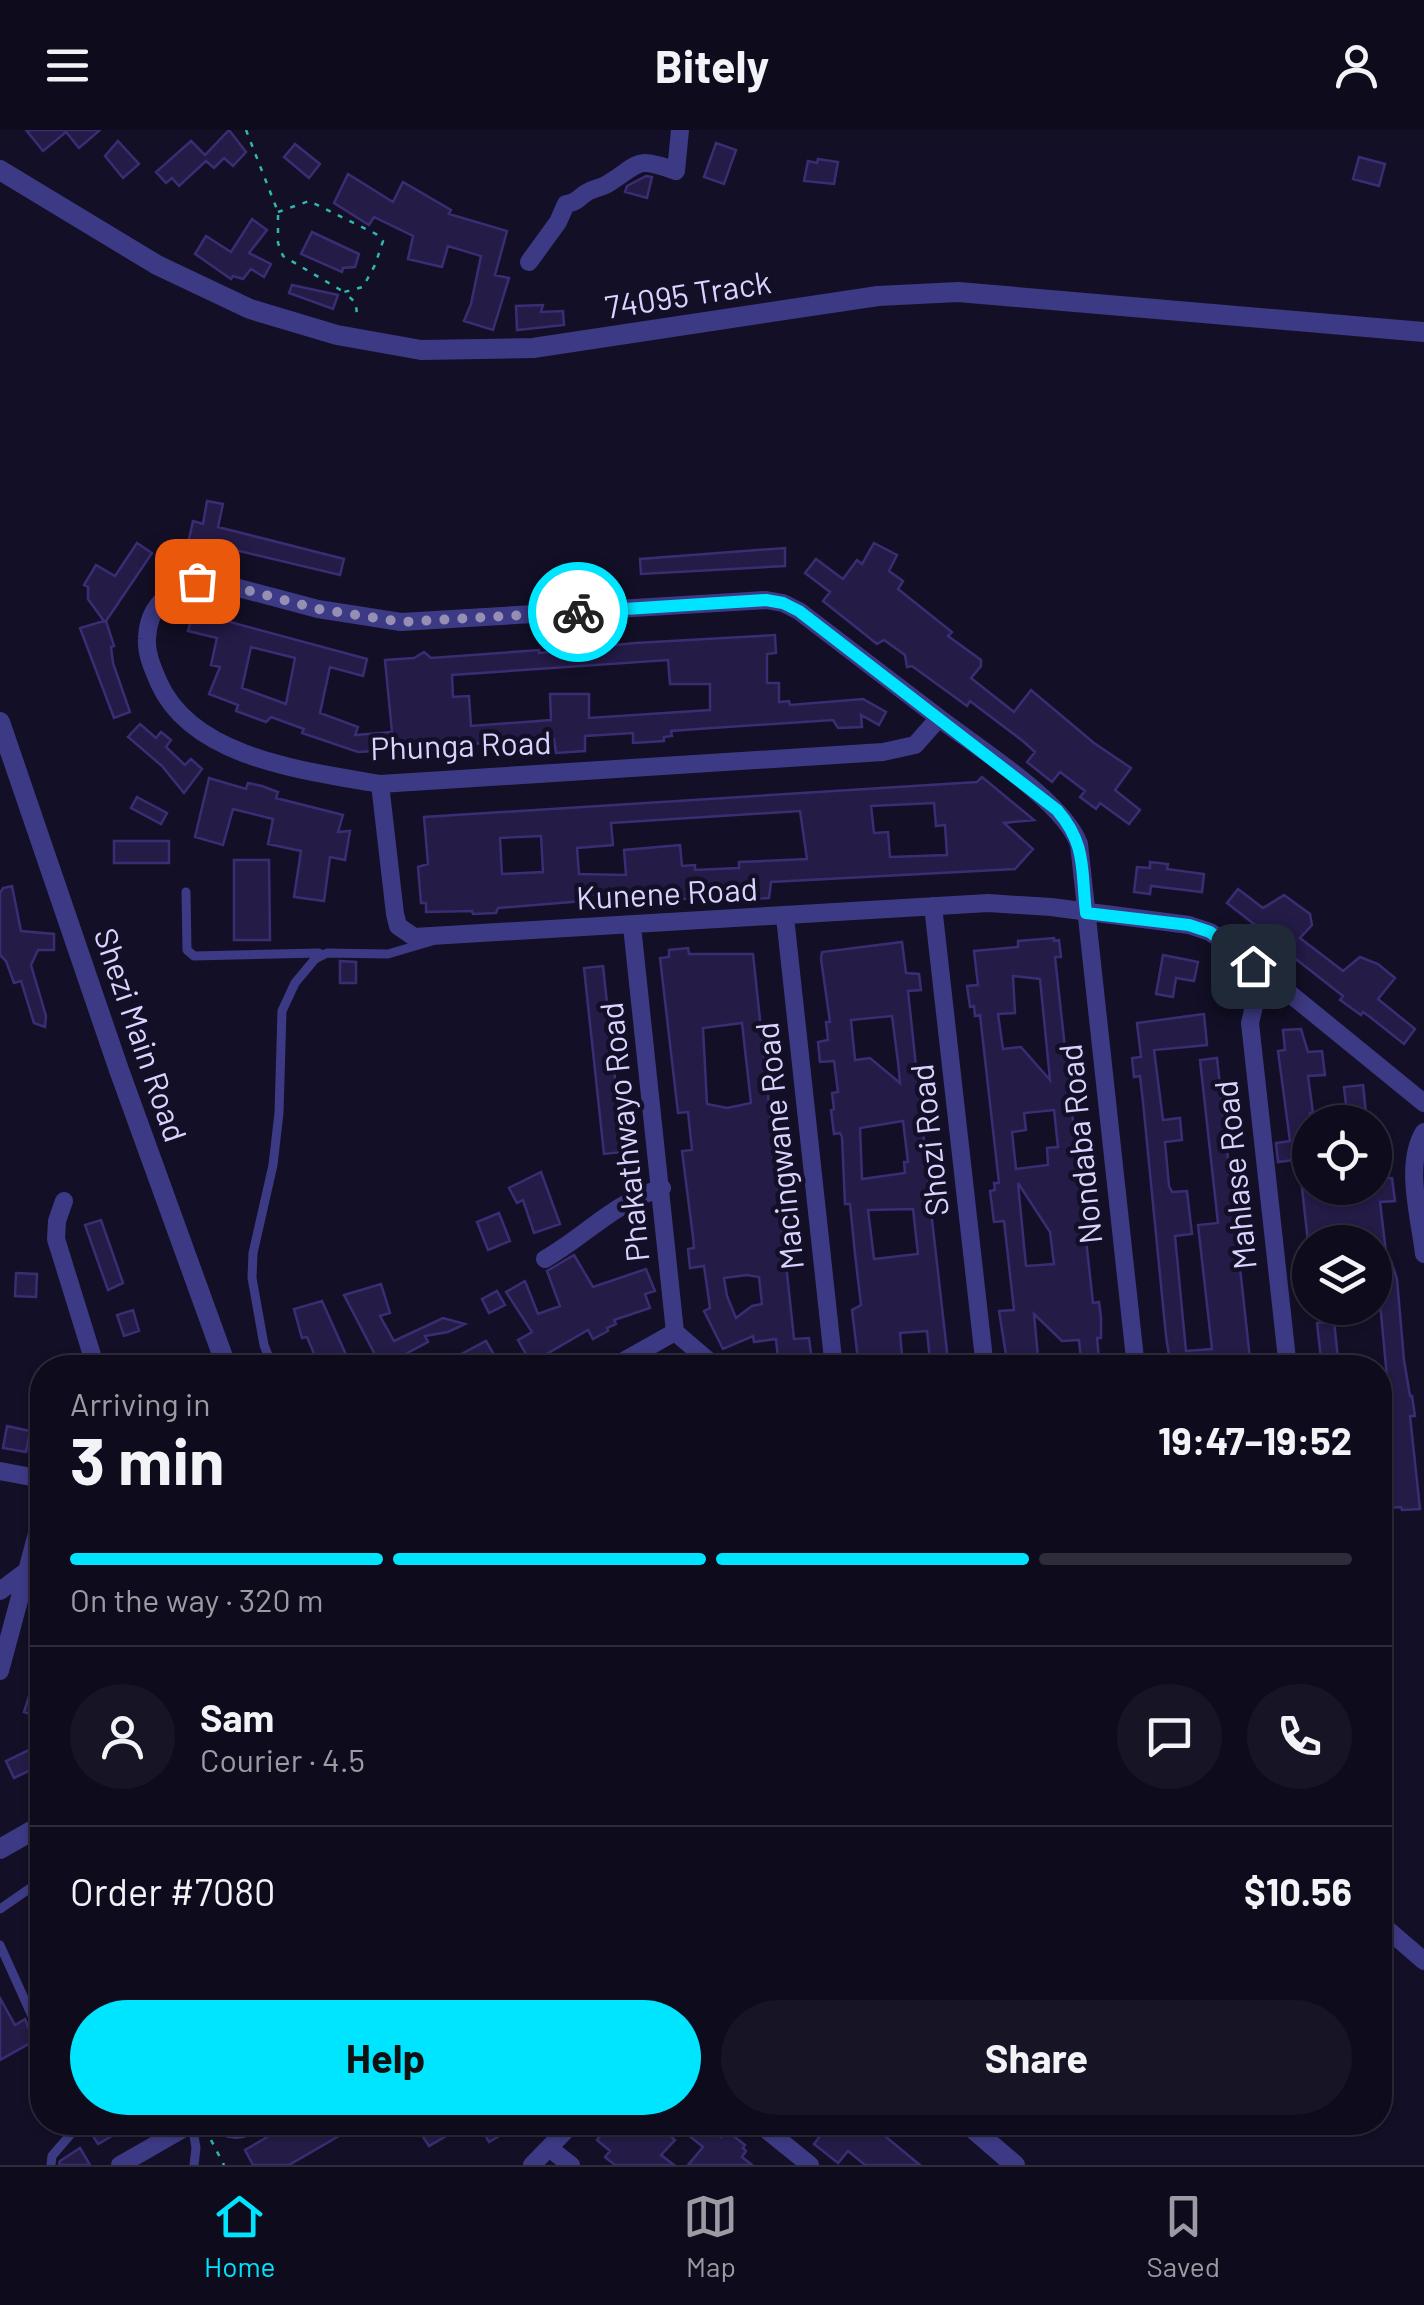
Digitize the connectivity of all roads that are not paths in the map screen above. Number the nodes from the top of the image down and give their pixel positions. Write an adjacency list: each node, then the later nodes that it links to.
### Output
1 (680, 130): 3 (street)
2 (0, 170): 4 (street, 74095 Track)
3 (530, 262)
4 (1424, 332)
5 (939, 718): 7 (street, Phunga Road); 7 (street, Phunga Road); 10 (street)
6 (0, 722): 24 (street, Shezi Main Road)
7 (380, 784): 13 (street, Kunene Road)
8 (186, 892): 14 (lane)
9 (933, 906): 10 (street, Kunene Road); 11 (street, Kunene Road); 29 (street, Shozi Road)
10 (1086, 913): 15 (street, Kunene Road); 30 (street, Nondaba Road)
11 (784, 917): 12 (street, Kunene Road); 28 (street, Macingwane Road)
12 (632, 926): 13 (street, Kunene Road); 18 (street, Phakathwayo Road)
13 (439, 938): 14 (lane)
14 (327, 953): 25 (lane)
15 (1272, 982): 16 (street, Kunene Road); 31 (street, Mahlase Road)
16 (1424, 1103)
17 (1424, 1132): 20 (street)
18 (662, 1188): 21 (street); 22 (street, Phakathwayo Road)
19 (64, 1202): 23 (street)
20 (1424, 1254)
21 (545, 1258)
22 (675, 1332): 26 (street); 27 (street)
23 (89, 1355)
24 (222, 1355)
25 (268, 1355)
26 (635, 1355)
27 (702, 1355)
28 (833, 1355)
29 (984, 1355)
30 (1135, 1355)
31 (1287, 1355)
32 (0, 1472): 33 (street)
33 (30, 1476)
34 (30, 1562): 35 (street)
35 (28, 1570): 36 (street); 37 (street)
36 (0, 1591)
37 (0, 1671)
38 (30, 1832): 39 (street)
39 (0, 1848)
40 (30, 1888): 41 (lane)
41 (0, 1909)
42 (1392, 1933): 44 (street)
43 (0, 1945): 45 (lane)
44 (1424, 1961)
45 (30, 2011)
46 (70, 2135): 53 (lane)
47 (182, 2135): 54 (street)
48 (199, 2135): 55 (lane)
49 (562, 2135): 52 (street)
50 (773, 2135): 58 (street)
51 (980, 2135): 59 (street)
52 (549, 2148): 56 (street); 57 (street)
53 (50, 2165)
54 (120, 2165)
55 (194, 2165)
56 (532, 2165)
57 (571, 2165)
58 (810, 2165)
59 (1015, 2165)

